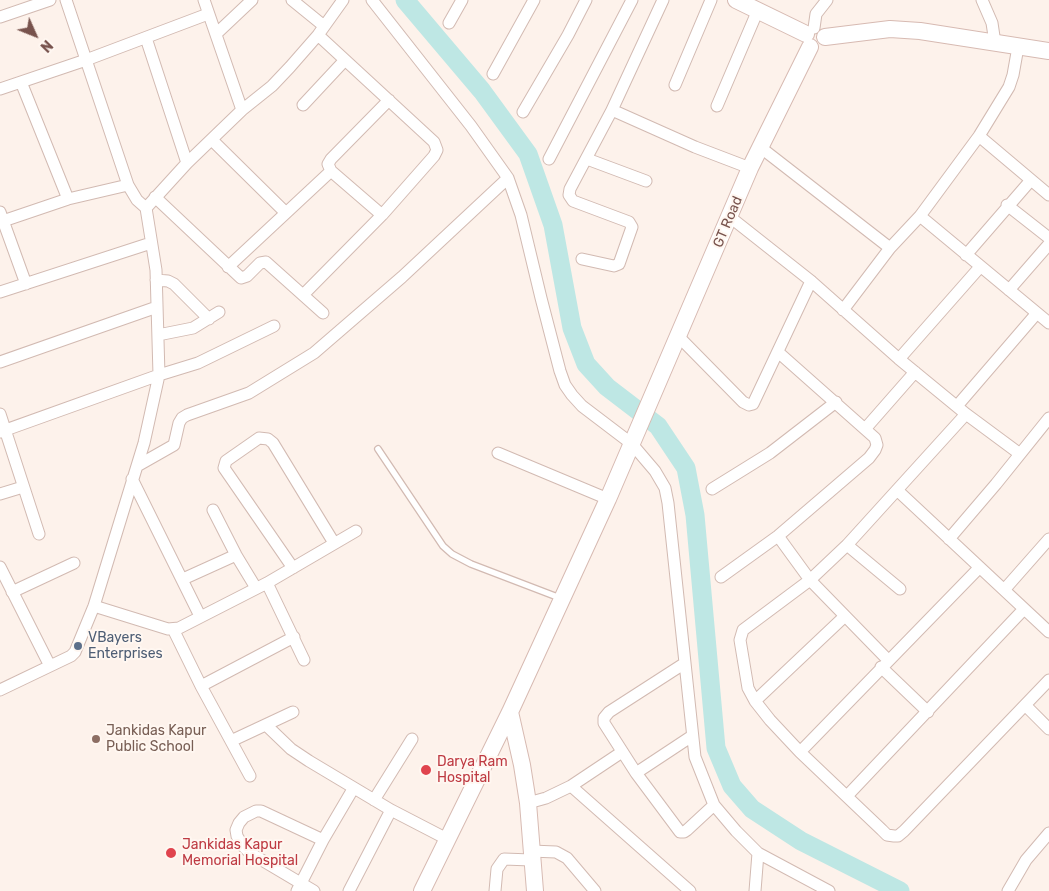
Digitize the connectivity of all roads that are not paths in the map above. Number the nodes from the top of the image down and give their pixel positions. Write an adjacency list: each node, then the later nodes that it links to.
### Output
1 (50, 0): 19 (street)
2 (66, 0): 28 (street)
3 (204, 0): 18 (street)
4 (252, 0): 22 (street)
5 (292, 0): 21 (street)
6 (343, 0): 21 (street)
7 (372, 0): 48 (street)
8 (462, 0): 20 (street)
9 (534, 0): 30 (street)
10 (586, 0): 39 (street)
11 (632, 0): 43 (street)
12 (663, 0): 38 (street)
13 (711, 0): 32 (street)
14 (736, 0): 17 (main road)
15 (827, 0): 23 (street)
16 (982, 0): 25 (street)
17 (758, 10): 23 (main road); 36 (street)
18 (208, 14): 22 (street); 24 (street)
19 (0, 17)
20 (450, 23)
21 (321, 30): 29 (street); 37 (street)
22 (216, 34): 37 (street)
23 (814, 36): 25 (main road); 42 (main road, GT Road)
24 (146, 38): 28 (street); 45 (street)
25 (995, 43): 26 (main road)
26 (1018, 47): 27 (main road); 40 (street)
27 (1049, 51)
28 (86, 60): 31 (street); 51 (street)
29 (345, 60): 34 (street); 35 (street)
30 (493, 74)
31 (21, 82): 33 (street); 54 (street)
32 (674, 85)
33 (0, 89)
34 (389, 100): 47 (street); 58 (street)
35 (304, 105)
36 (717, 106)
37 (242, 110): 41 (street)
38 (612, 110): 44 (street); 46 (street)
39 (523, 112)
40 (979, 136): 49 (street); 60 (street)
41 (212, 140): 45 (street); 57 (street)
42 (760, 146): 46 (main road, GT Road); 65 (street)
43 (549, 159)
44 (586, 159): 50 (street); 67 (street)
45 (187, 163): 53 (street)
46 (750, 168): 61 (main road, GT Road)
47 (330, 172): 57 (street); 58 (street)
48 (508, 178): 95 (street); 99 (street)
49 (1031, 180): 52 (street); 55 (street)
50 (646, 181)
51 (128, 185): 54 (street); 56 (street)
52 (1049, 195)
53 (155, 197): 56 (street); 68 (street)
54 (68, 199): 59 (street)
55 (1008, 205): 62 (street); 66 (street)
56 (146, 208): 63 (street)
57 (286, 212): 68 (street)
58 (382, 215): 75 (street)
59 (2, 216): 72 (street)
60 (920, 216): 65 (street); 66 (street)
61 (730, 217): 71 (street); 83 (main road, GT Road)
62 (1049, 238)
63 (151, 244): 70 (street); 72 (street)
64 (1049, 244): 73 (street)
65 (890, 248): 77 (street)
66 (966, 255): 69 (street)
67 (582, 259)
68 (228, 267): 75 (street)
69 (980, 267): 73 (street); 85 (street)
70 (156, 280): 76 (street); 82 (street)
71 (811, 282): 77 (street); 84 (street)
72 (26, 284): 74 (street)
73 (1008, 290): 79 (street)
74 (0, 292)
75 (303, 295): 78 (street)
76 (157, 307): 82 (street); 86 (street)
77 (844, 310): 85 (street)
78 (323, 313)
79 (1037, 313): 80 (street); 90 (street)
80 (1049, 323)
81 (274, 326): 88 (street)
82 (158, 335): 88 (street)
83 (678, 336): 84 (street); 95 (main road, GT Road)
84 (778, 352): 89 (street)
85 (899, 359): 87 (street)
86 (0, 362)
87 (915, 372): 90 (street); 93 (street)
88 (159, 375): 94 (street); 99 (street)
89 (836, 402): 93 (street); 102 (street)
90 (962, 410): 98 (street); 103 (street)
91 (0, 414): 94 (street)
92 (1049, 418): 98 (street)
93 (865, 429): 109 (street)
94 (3, 431): 101 (street)
95 (634, 440): 105 (main road, GT Road); 136 (street)
96 (378, 449): 127 (lane)
97 (498, 453): 105 (street)
98 (1020, 454): 110 (street)
99 (136, 466): 100 (street)
100 (132, 479): 120 (street); 128 (street)
101 (23, 487): 104 (street); 108 (street)
102 (712, 489)
103 (897, 490): 110 (street); 113 (street)
104 (0, 494)
105 (608, 499): 127 (main road, GT Road)
106 (213, 510): 114 (street)
107 (356, 531): 112 (street)
108 (39, 534)
109 (778, 536): 119 (street); 121 (street)
110 (949, 539): 118 (street)
111 (1049, 539): 125 (street)
112 (334, 543): 117 (street); 117 (street)
113 (847, 545): 121 (street); 124 (street)
114 (236, 555): 120 (street); 123 (street)
115 (74, 563): 126 (street)
116 (0, 568): 126 (street)
117 (293, 568): 122 (street)
118 (978, 568): 125 (street); 137 (street)
119 (721, 577)
120 (183, 579): 130 (street)
121 (810, 580): 131 (street); 142 (street)
122 (268, 583): 123 (street); 134 (street)
123 (256, 588): 130 (street)
124 (900, 589)
125 (1004, 590): 129 (street)
126 (12, 592): 138 (street)
127 (562, 599): 145 (main road, GT Road)
128 (94, 606): 132 (street); 138 (street)
129 (1024, 609): 133 (street); 146 (street)
130 (200, 616): 132 (street)
131 (846, 616): 137 (street); 142 (street)
132 (173, 630): 140 (street)
133 (1049, 632)
134 (294, 637): 135 (street); 140 (street)
135 (304, 660)
136 (685, 663): 149 (street); 152 (street)
137 (884, 664): 146 (street); 153 (street)
138 (50, 666): 141 (street)
139 (1049, 680): 143 (street)
140 (201, 686): 151 (street)
141 (0, 690)
142 (755, 701): 153 (street)
143 (1025, 706): 148 (street); 158 (street)
144 (293, 712): 147 (street)
145 (510, 712): 160 (main road); 164 (main road, GT Road)
146 (928, 712): 158 (street)
147 (266, 726): 151 (street); 157 (street)
148 (1049, 729)
149 (692, 736): 154 (street); 161 (street)
150 (412, 739): 159 (street)
151 (231, 741): 155 (street)
152 (622, 752): 154 (street); 156 (street)
153 (800, 752): 158 (street)
154 (636, 773): 161 (street)
155 (250, 776)
156 (571, 786): 160 (street); 176 (street)
157 (353, 789): 159 (street); 165 (street)
158 (847, 796)
159 (374, 800): 162 (street)
160 (528, 803): 167 (main road)
161 (714, 805): 166 (street)
162 (391, 810): 164 (street); 171 (street)
163 (1049, 833): 178 (street)
164 (447, 839): 172 (main road, GT Road)
165 (323, 840): 168 (street); 168 (street)
166 (758, 853): 169 (street); 177 (street)
167 (531, 855): 173 (street); 174 (main road); 175 (street)
168 (299, 887): 170 (street)
169 (825, 890)
170 (314, 891)
171 (349, 891)
172 (422, 891)
173 (495, 891)
174 (535, 891)
175 (595, 891)
176 (690, 891)
177 (755, 891)
178 (1008, 891)

